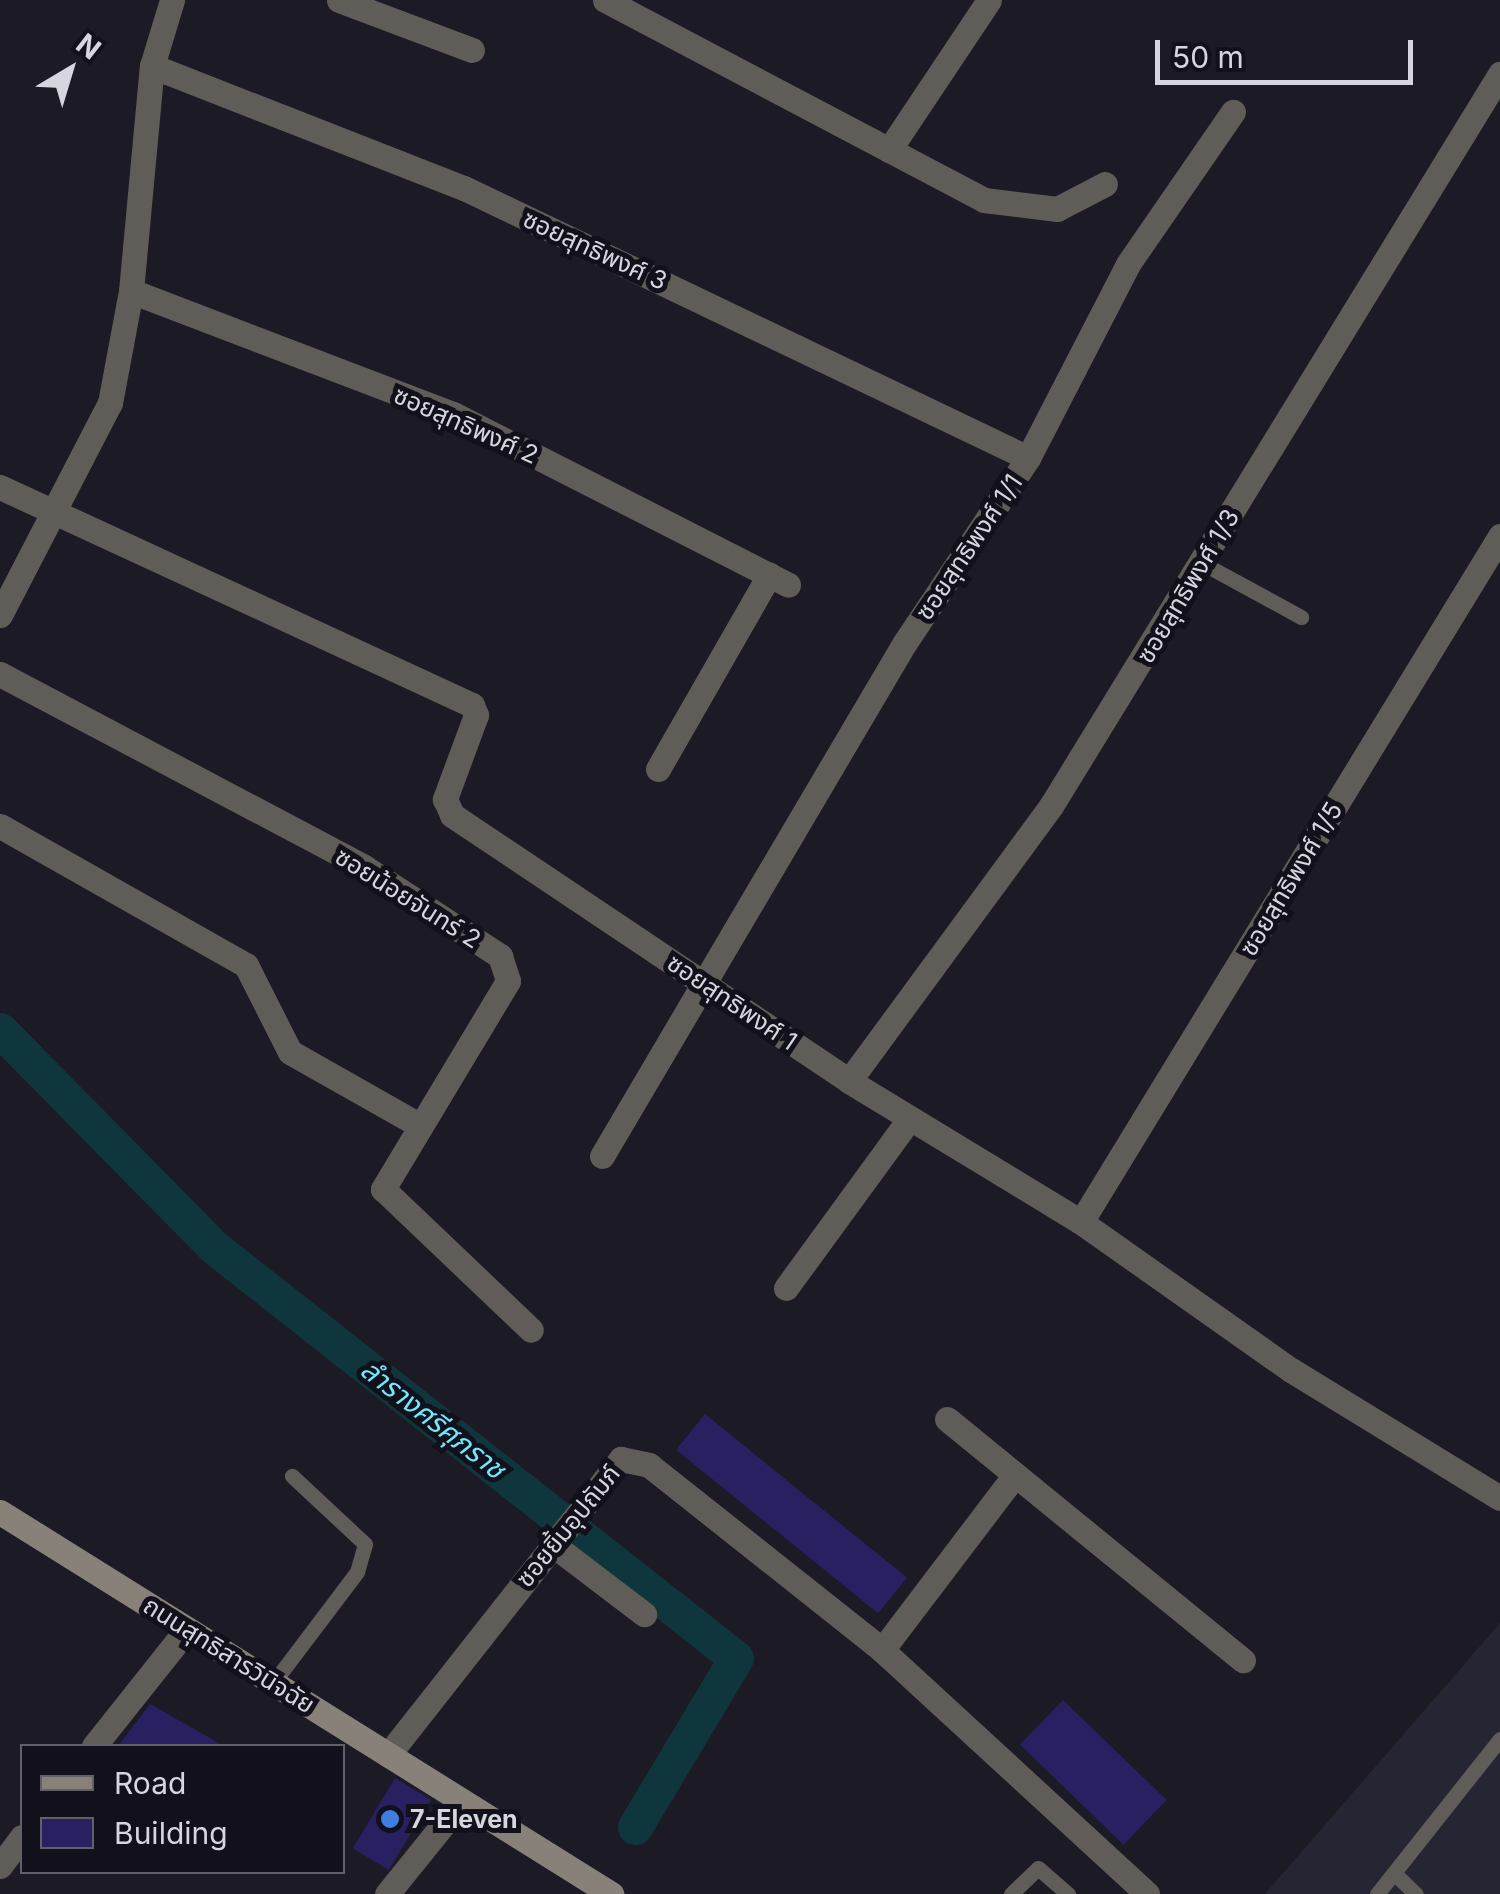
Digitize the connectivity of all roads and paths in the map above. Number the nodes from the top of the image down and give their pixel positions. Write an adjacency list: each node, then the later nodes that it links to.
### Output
1 (172, 0): 6 (street)
2 (339, 0): 5 (street)
3 (605, 0): 9 (street)
4 (989, 0): 9 (street)
5 (472, 50)
6 (152, 66): 11 (street); 12 (street, ซอยสุทธิพงศ์ 3)
7 (1500, 74): 16 (street, ซอยสุทธิพงศ์ 1/3)
8 (1234, 112): 12 (street, ซอยสุทธิพงศ์ 1/1)
9 (889, 150): 10 (street)
10 (1105, 184)
11 (131, 292): 14 (street); 20 (street, ซอยสุทธิพงศ์ 2)
12 (1028, 458): 22 (street, ซอยสุทธิพงศ์ 1/1)
13 (0, 487): 14 (street)
14 (54, 514): 17 (street); 22 (street, ซอยสุทธิพงศ์ 1)
15 (1500, 536): 27 (street, ซอยสุทธิพงศ์ 1/5)
16 (1202, 563): 18 (lane); 23 (street, ซอยสุทธิพงศ์ 1/3)
17 (0, 616)
18 (1301, 618)
19 (0, 674): 25 (street, ซอยน้อยจันทร์ 2)
20 (658, 769)
21 (0, 826): 25 (street)
22 (705, 983): 23 (street, ซอยสุทธิพงศ์ 1); 26 (street, ซอยสุทธิพงศ์ 1/1)
23 (849, 1081): 24 (street, ซอยสุทธิพงศ์ 1)
24 (910, 1118): 27 (street, ซอยสุทธิพงศ์ 1); 28 (street)
25 (418, 1125): 29 (street, ซอยน้อยจันทร์ 2)
26 (602, 1156)
27 (1081, 1222): 33 (street, ซอยสุทธิพงศ์ 1)
28 (786, 1288)
29 (531, 1330)
30 (947, 1419): 31 (street)
31 (1015, 1475): 38 (street); 39 (street)
32 (292, 1476): 40 (lane)
33 (1500, 1498)
34 (0, 1512): 37 (main road, ถนนสุทธิสารวินิจฉัย)
35 (555, 1540): 36 (street); 38 (street, ซอยยิ้มอุปถัมภ์); 43 (street, ซอยยิ้มอุปถัมภ์)
36 (644, 1614)
37 (187, 1629): 40 (main road, ถนนสุทธิสารวินิจฉัย); 42 (street)
38 (882, 1650): 52 (street, ซอยยิ้มอุปถัมภ์)
39 (1244, 1660)
40 (273, 1683): 43 (main road, ถนนสุทธิสารวินิจฉัย)
41 (1500, 1739): 47 (lane)
42 (96, 1744)
43 (388, 1755): 44 (main road, ถนนสุทธิสารวินิจฉัย)
44 (462, 1801): 48 (street); 49 (main road, ถนนสุทธิสารวินิจฉัย)
45 (20, 1840): 46 (street)
46 (0, 1866)
47 (1394, 1874): 53 (lane); 54 (lane)
48 (387, 1894)
49 (610, 1894)
50 (1011, 1894): 51 (lane)
51 (1068, 1894)
52 (1147, 1894)
53 (1377, 1894)
54 (1416, 1894)

